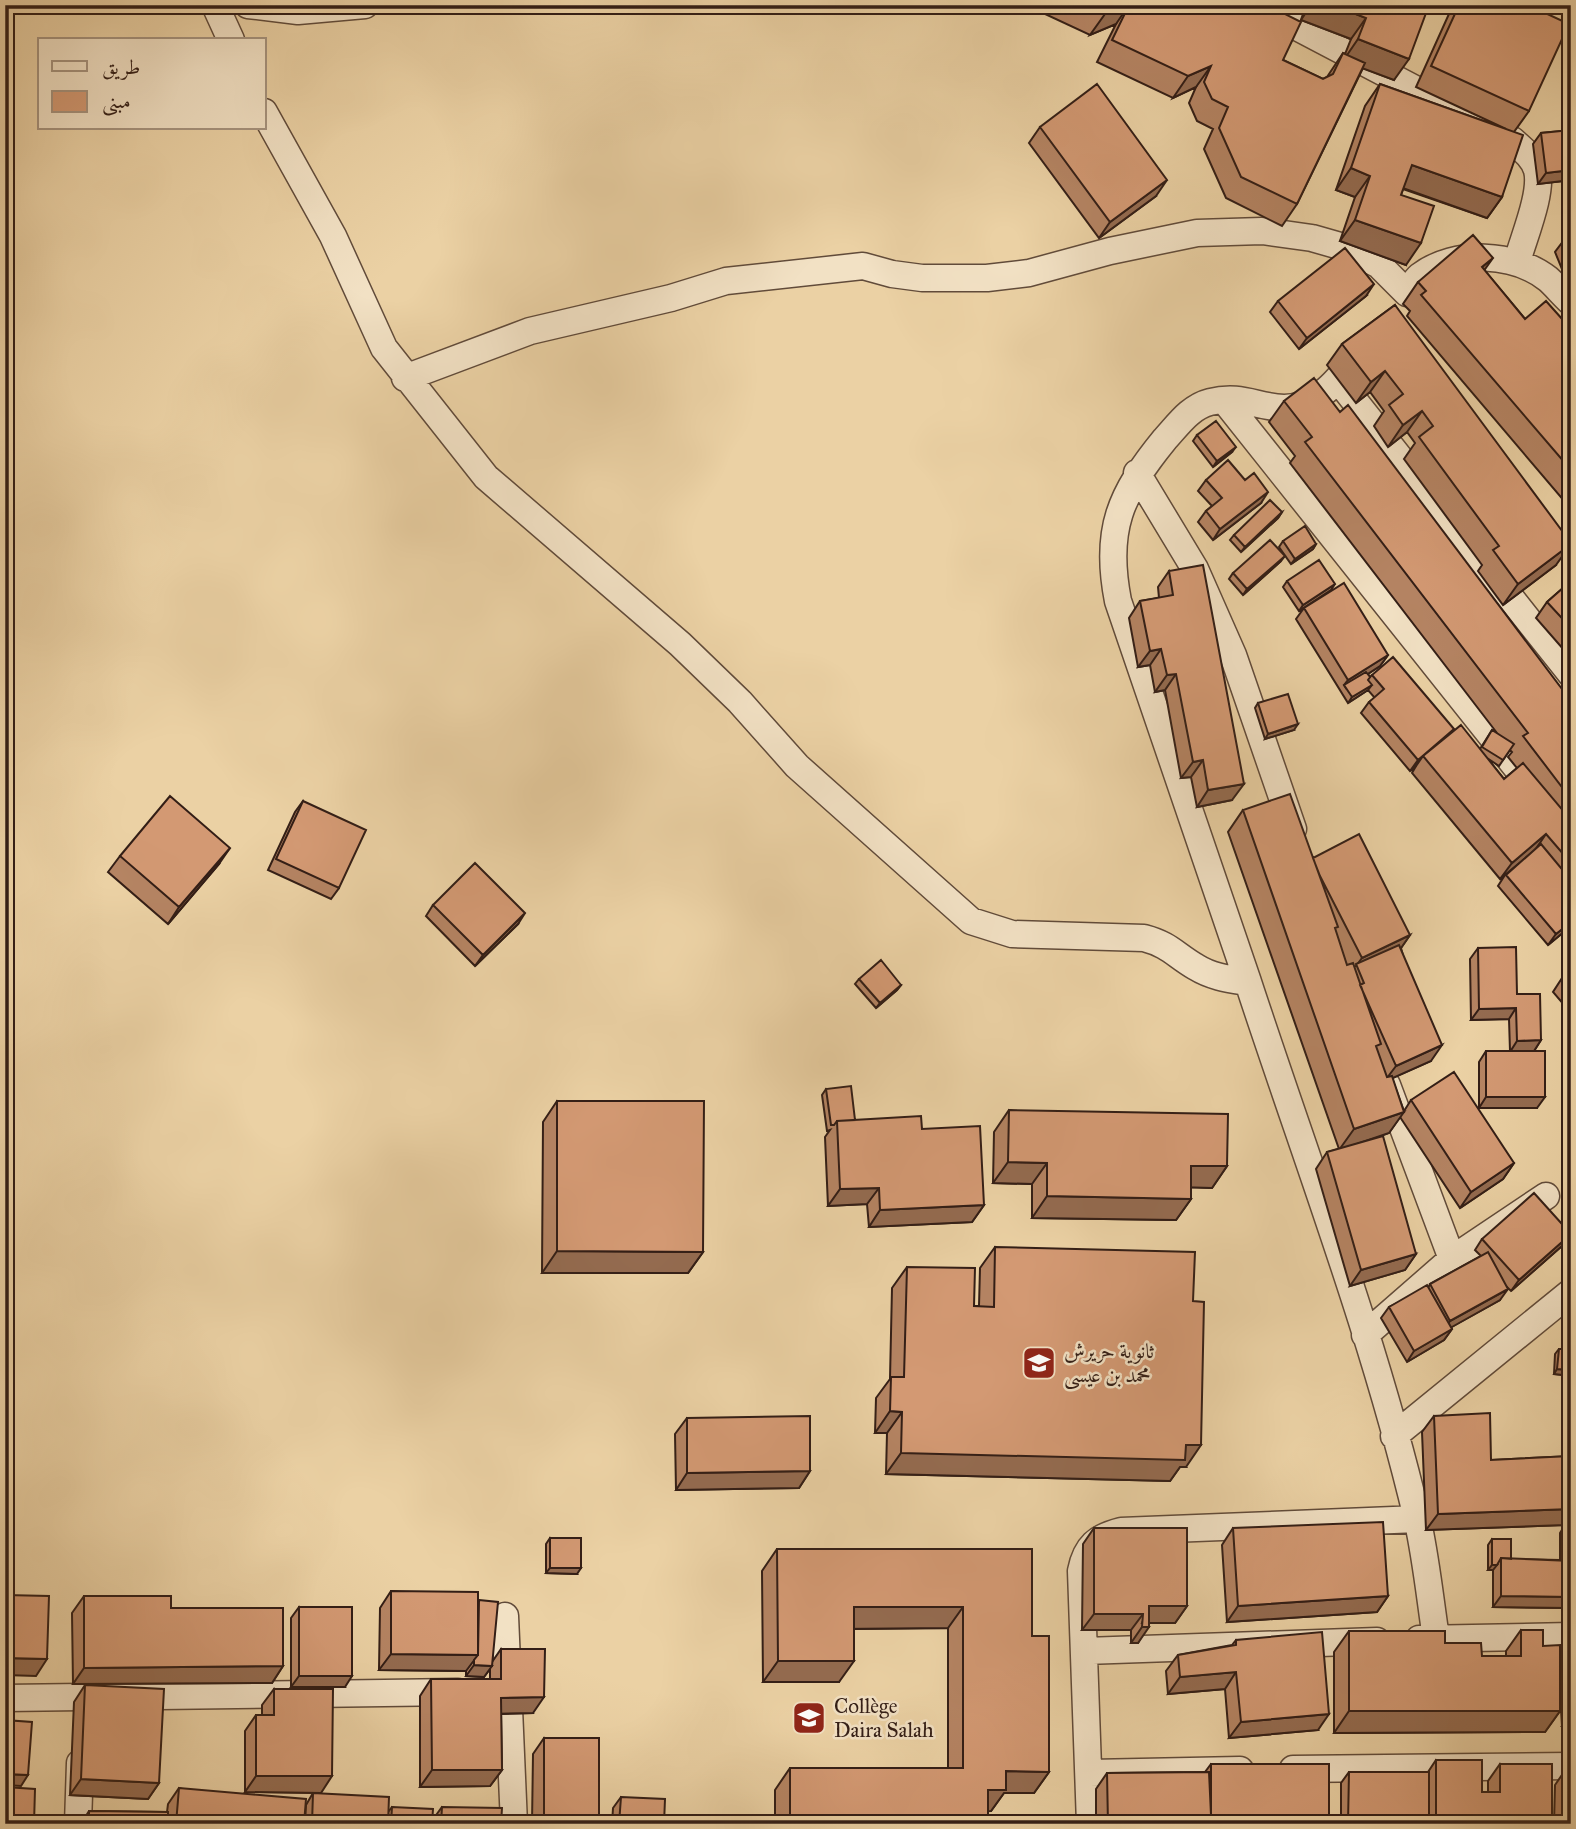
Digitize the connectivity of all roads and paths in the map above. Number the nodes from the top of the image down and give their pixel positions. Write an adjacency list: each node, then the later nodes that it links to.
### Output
1 (215, 5): 5 (street)
2 (248, 5): 3 (street)
3 (365, 5)
4 (1255, 5): 7 (street)
5 (230, 38)
6 (1433, 68): 7 (street)
7 (1422, 93): 9 (street)
8 (266, 116): 15 (street)
9 (1517, 262): 10 (street); 11 (street)
10 (1407, 293): 12 (street); 13 (street); 15 (street)
11 (1571, 302)
12 (1424, 314)
13 (1390, 315)
14 (1373, 337): 16 (street)
15 (405, 378): 22 (street)
16 (1338, 380): 17 (street); 19 (street)
17 (1224, 400): 18 (street); 20 (street)
18 (1137, 473): 21 (street); 22 (street)
19 (1571, 674)
20 (1571, 836)
21 (1301, 852)
22 (1248, 982): 27 (street)
23 (1376, 1055): 25 (street)
24 (1546, 1196): 25 (street)
25 (1451, 1259): 27 (street)
26 (1571, 1292): 28 (street)
27 (1365, 1335): 28 (street)
28 (1394, 1436): 29 (street)
29 (1418, 1519): 32 (street); 33 (street)
30 (505, 1616): 35 (street)
31 (1571, 1636): 32 (street)
32 (1436, 1638): 33 (street)
33 (1085, 1651): 39 (street)
34 (83, 1671): 37 (street)
35 (508, 1691): 37 (street); 41 (street)
36 (5, 1698): 37 (street)
37 (82, 1699): 40 (street)
38 (1571, 1766): 39 (street)
39 (1089, 1773): 42 (street)
40 (78, 1824)
41 (514, 1824)
42 (1090, 1824)

